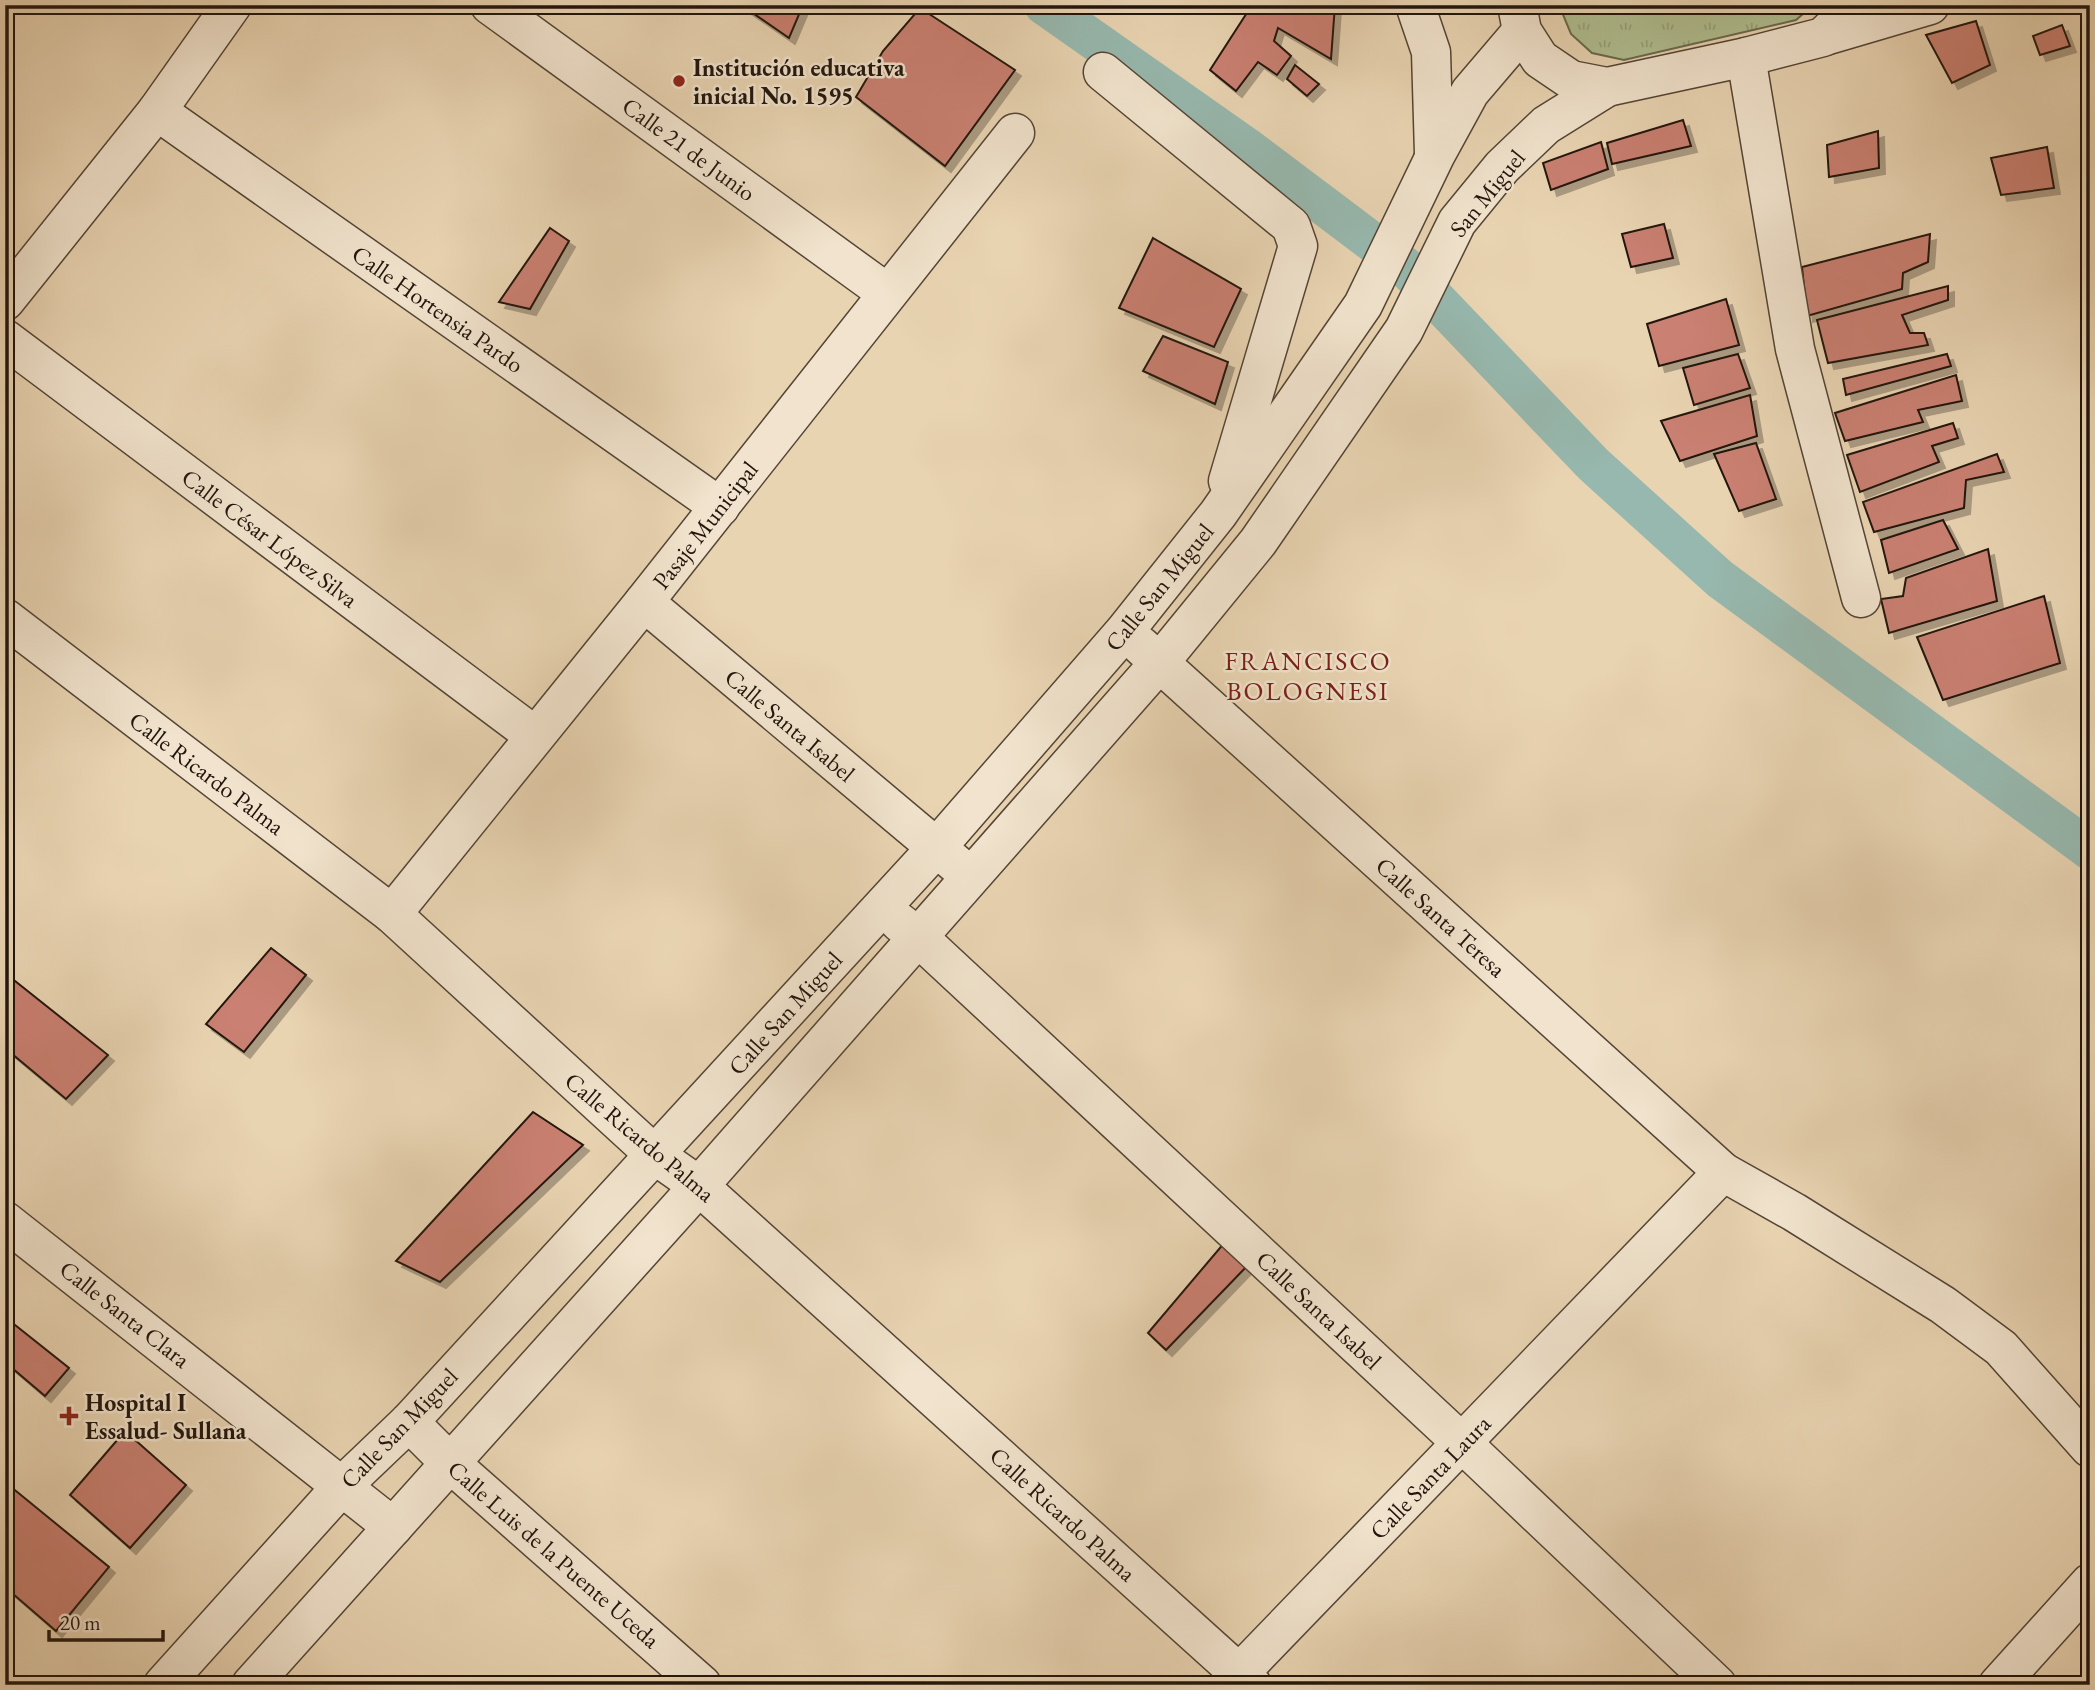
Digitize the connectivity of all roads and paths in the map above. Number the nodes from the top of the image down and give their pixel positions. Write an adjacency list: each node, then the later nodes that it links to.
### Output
1 (232, 5): 11 (street)
2 (490, 5): 14 (street, Calle 21 de Junio)
3 (1415, 5): 13 (street)
4 (1856, 5): 7 (street)
5 (1930, 5): 7 (street)
6 (1520, 18): 10 (street); 13 (street)
7 (1823, 37): 8 (street)
8 (1746, 57): 10 (street); 20 (street)
9 (1103, 72): 19 (street)
10 (1607, 86): 16 (street, San Miguel)
11 (157, 111): 15 (street); 18 (street, Calle Hortensia Pardo)
12 (1015, 133): 14 (street, Pasaje Municipal)
13 (1435, 156): 19 (street, Calle San Miguel)
14 (887, 293): 18 (street, Pasaje Municipal)
15 (5, 302)
16 (1404, 330): 24 (street, Calle San Miguel)
17 (5, 339): 25 (street, Calle César López Silva)
18 (720, 507): 21 (street, Pasaje Municipal)
19 (1218, 514): 23 (street, Calle San Miguel)
20 (1861, 598)
21 (644, 602): 25 (street, Pasaje Municipal); 26 (street, Calle Santa Isabel)
22 (5, 618): 29 (street, Calle Ricardo Palma)
23 (1124, 632): 24 (street, Calle Santa Teresa); 26 (street, Calle San Miguel)
24 (1160, 662): 27 (street, Calle San Miguel); 32 (street, Calle Santa Teresa)
25 (535, 736): 29 (street, Pasaje Municipal)
26 (937, 847): 27 (street, Calle Santa Isabel); 28 (street, Calle San Miguel)
27 (972, 876): 30 (street, Calle San Miguel)
28 (881, 908): 30 (street, Calle Santa Isabel); 31 (street, Calle San Miguel)
29 (392, 914): 31 (street, Calle Ricardo Palma)
30 (918, 937): 33 (street, Calle San Miguel); 36 (street, Calle Santa Isabel)
31 (655, 1156): 33 (street, Calle Ricardo Palma); 35 (street, Calle San Miguel)
32 (1723, 1172): 36 (street, Calle Santa Laura); 37 (street, Calle Santa Teresa)
33 (699, 1186): 38 (street, Calle San Miguel); 42 (street, Calle Ricardo Palma)
34 (5, 1221): 39 (street, Calle Santa Clara)
35 (409, 1422): 38 (street, Calle Luis de la Puente Uceda); 39 (street, Calle San Miguel)
36 (1462, 1443): 42 (street, Calle Santa Laura); 46 (street, Calle Santa Isabel)
37 (2090, 1448)
38 (450, 1463): 40 (street, Calle San Miguel); 45 (street, Calle Luis de la Puente Uceda)
39 (343, 1485): 40 (street, Calle Santa Clara); 43 (street, Calle San Miguel)
40 (393, 1527): 44 (street, Calle San Miguel)
41 (2090, 1583): 47 (street)
42 (1240, 1681)
43 (163, 1685)
44 (251, 1685)
45 (702, 1685)
46 (1717, 1685)
47 (1998, 1685)

